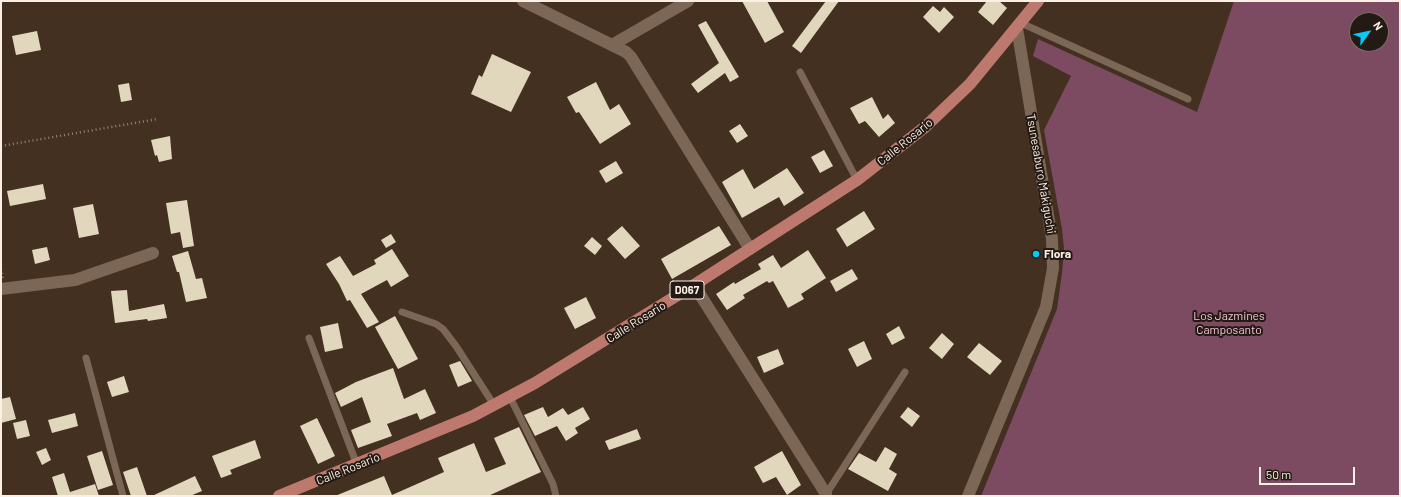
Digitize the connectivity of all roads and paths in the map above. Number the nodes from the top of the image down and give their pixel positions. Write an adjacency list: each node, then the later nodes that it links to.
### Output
1 (523, 1): 5 (street)
2 (688, 1): 5 (street)
3 (1038, 1): 4 (main road, Calle Rosario / D067)
4 (1019, 26): 7 (lane); 10 (main road, Calle Rosario / D067); 26 (street, Tsunesaburo Makiguchi)
5 (612, 45): 11 (street)
6 (800, 72): 10 (lane)
7 (1188, 99)
8 (158, 119): 9 (path)
9 (1, 146)
10 (857, 180): 11 (main road, Calle Rosario / D067)
11 (750, 249): 13 (main road, Calle Rosario / D067)
12 (153, 253): 14 (street)
13 (694, 285): 19 (main road, Calle Rosario / D067); 22 (street)
14 (1, 289)
15 (402, 312): 20 (lane)
16 (309, 338): 21 (lane)
17 (86, 358): 23 (lane)
18 (905, 372): 22 (lane)
19 (510, 397): 20 (main road, Calle Rosario / D067); 25 (lane)
20 (494, 405): 21 (main road, Calle Rosario / D067)
21 (357, 465): 24 (main road, Calle Rosario / D067)
22 (826, 495)
23 (123, 496)
24 (279, 496)
25 (556, 496)
26 (968, 496)

